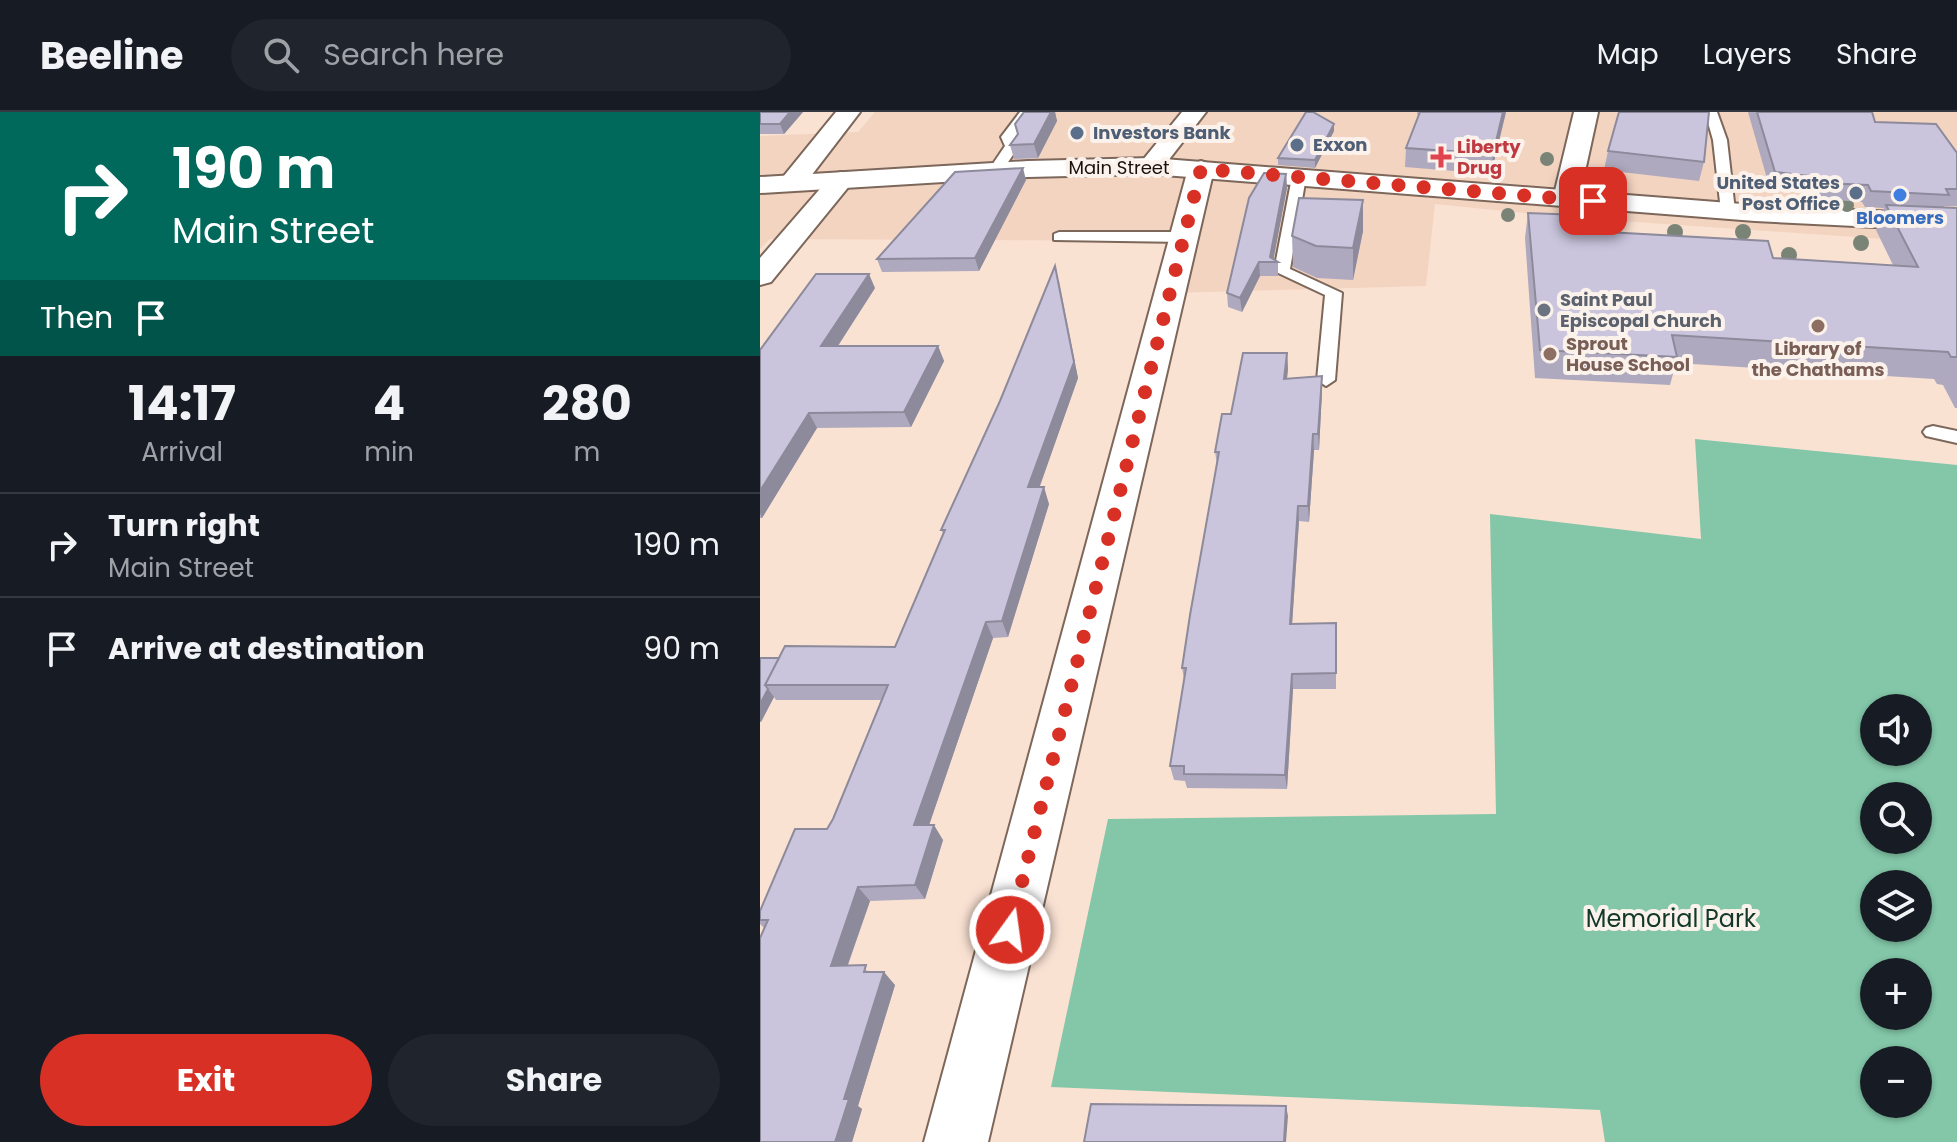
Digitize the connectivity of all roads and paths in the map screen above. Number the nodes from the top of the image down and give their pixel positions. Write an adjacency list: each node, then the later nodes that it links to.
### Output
1 (848, 112): 11 (street)
2 (1027, 112): 8 (lane)
3 (1194, 112): 6 (street)
4 (1586, 112): 13 (street)
5 (1711, 112): 14 (lane)
6 (1151, 166): 7 (street, Main Street); 8 (street, Main Street)
7 (1201, 169): 9 (street, Main Street); 17 (street)
8 (995, 171): 10 (street, Main Street)
9 (1299, 177): 13 (street, Main Street); 19 (lane)
10 (841, 180): 11 (street, Main Street); 18 (street)
11 (792, 183): 12 (street, Main Street)
12 (760, 185)
13 (1566, 199): 14 (street, Main Street)
14 (1728, 211): 15 (street, Main Street)
15 (1957, 223)
16 (1059, 237): 17 (lane)
17 (1184, 237): 22 (street)
18 (760, 276)
19 (1326, 380)
20 (1933, 432): 21 (lane)
21 (1957, 437)
22 (956, 1142)

